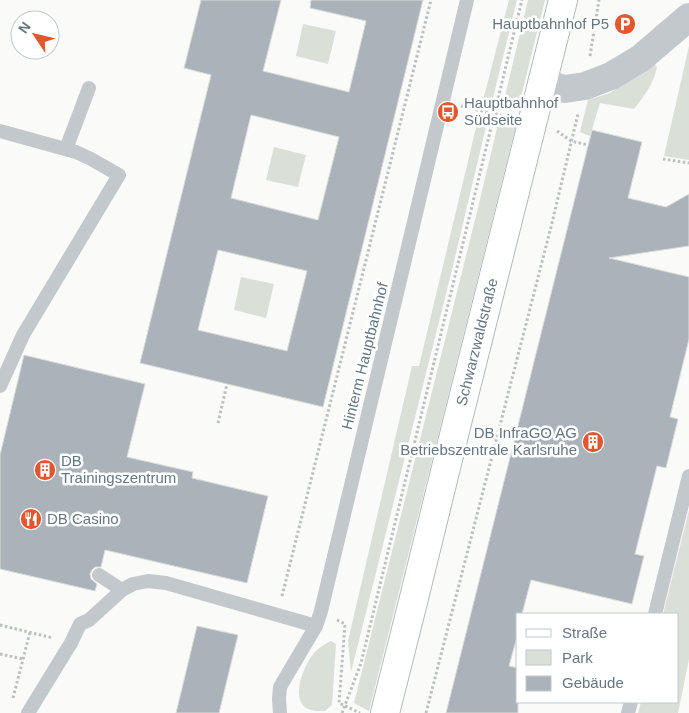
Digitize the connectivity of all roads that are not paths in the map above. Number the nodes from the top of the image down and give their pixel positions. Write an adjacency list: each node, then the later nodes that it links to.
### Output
1 (467, 0): 13 (lane, Hinterm Hauptbahnhof)
2 (563, 0): 4 (main road, Schwarzwaldstraße)
3 (689, 17): 4 (street)
4 (542, 84): 16 (main road, Schwarzwaldstraße)
5 (89, 88): 7 (lane)
6 (0, 131): 7 (lane)
7 (66, 149): 8 (lane)
8 (0, 386)
9 (689, 476): 12 (lane)
10 (99, 575): 11 (lane)
11 (122, 590): 13 (lane); 14 (lane)
12 (655, 613)
13 (316, 626): 15 (lane, Hinterm Hauptbahnhof)
14 (28, 713)
15 (280, 713)
16 (385, 713)

